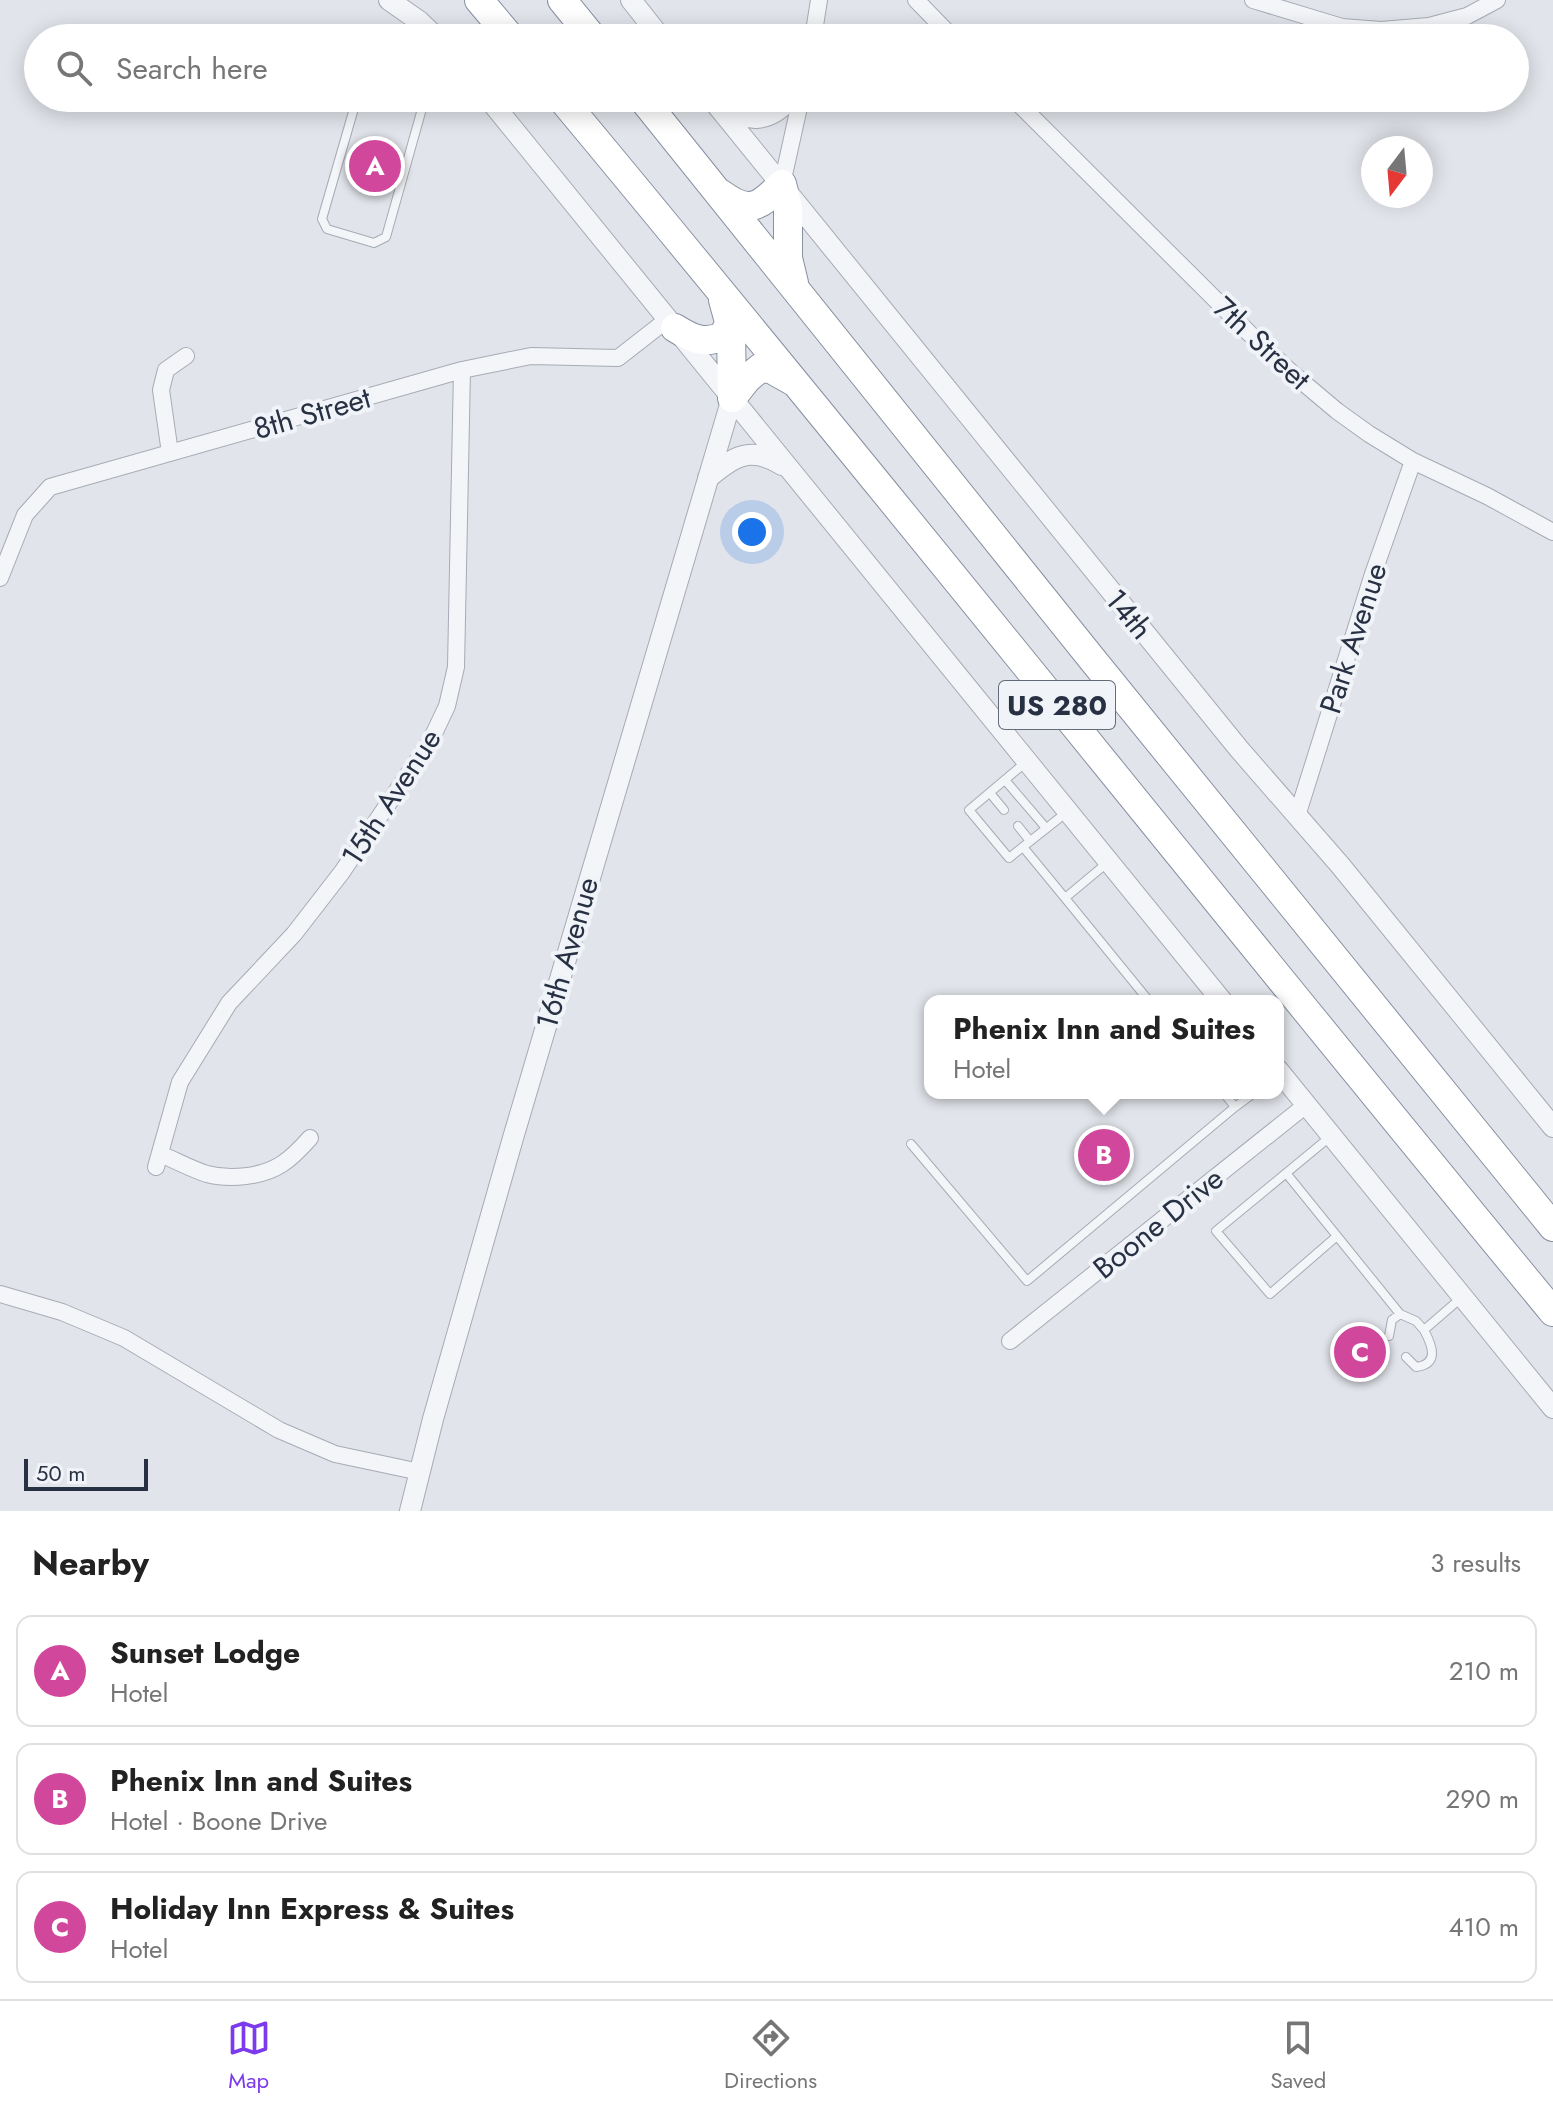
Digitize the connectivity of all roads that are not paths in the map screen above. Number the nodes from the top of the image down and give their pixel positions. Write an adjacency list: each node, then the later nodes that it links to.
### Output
1 (389, 0): 9 (street)
2 (479, 0): 10 (highway)
3 (562, 0): 11 (highway)
4 (631, 0): 12 (street)
5 (819, 0): 13 (street)
6 (916, 0): 14 (street)
7 (1253, 0): 15 (street)
8 (1497, 0): 16 (street)
9 (422, 24)
10 (499, 24)
11 (582, 24)
12 (650, 24)
13 (815, 24)
14 (939, 24)
15 (1332, 24)
16 (1435, 24)
17 (353, 112): 18 (lane)
18 (421, 112)
19 (499, 112): 32 (street)
20 (573, 112): 30 (highway, US 280)
21 (653, 112): 28 (highway, US 280)
22 (723, 112): 27 (street, 14th)
23 (733, 112): 24 (street)
24 (776, 112)
25 (798, 112): 27 (street)
26 (1027, 112): 38 (street, 7th Street)
27 (782, 184): 28 (highway); 29 (highway); 48 (street, 14th)
28 (719, 193): 29 (highway, US 280)
29 (795, 287): 66 (highway, US 280)
30 (720, 289): 31 (highway); 35 (highway, US 280)
31 (730, 322): 32 (highway); 36 (highway)
32 (671, 324): 34 (street, 8th Street); 36 (street)
33 (186, 356): 37 (street)
34 (462, 370): 37 (street, 8th Street); 63 (street, 15th Avenue)
35 (796, 383): 36 (highway); 70 (highway, US 280)
36 (732, 398): 39 (street); 40 (street, 16th Avenue)
37 (170, 453): 42 (street, 8th Street)
38 (1413, 461): 41 (street, 7th Street); 48 (street, Park Avenue)
39 (791, 471): 40 (street); 43 (street)
40 (708, 478): 77 (street, 16th Avenue)
41 (1553, 532)
42 (0, 578)
43 (1027, 761): 44 (lane); 47 (street)
44 (1005, 780): 45 (lane); 50 (lane)
45 (990, 793): 46 (lane); 51 (lane)
46 (1004, 810)
47 (1067, 811): 50 (lane); 52 (street)
48 (1297, 816): 61 (street, 14th)
49 (1018, 826): 51 (lane)
50 (1046, 828): 51 (lane)
51 (1027, 844): 53 (lane)
52 (1108, 862): 53 (lane); 55 (street)
53 (1065, 898): 54 (lane)
54 (1144, 995)
55 (1217, 995)
56 (1284, 1078): 59 (street)
57 (1229, 1099): 60 (lane)
58 (1246, 1099): 60 (lane)
59 (1306, 1105): 62 (street); 74 (street, Boone Drive)
60 (1235, 1107): 64 (lane)
61 (1553, 1127)
62 (1331, 1135): 65 (lane); 69 (street)
63 (310, 1138)
64 (911, 1144)
65 (1286, 1173): 67 (lane); 67 (lane)
66 (1553, 1227)
67 (1337, 1236): 71 (lane)
68 (0, 1294): 77 (street)
69 (1462, 1297): 72 (lane); 76 (street)
70 (1553, 1312)
71 (1400, 1314): 72 (lane); 73 (lane)
72 (1424, 1330): 75 (lane)
73 (1389, 1336)
74 (1010, 1341)
75 (1406, 1357)
76 (1553, 1408)
77 (420, 1472): 78 (street, 16th Avenue)
78 (410, 1511)

